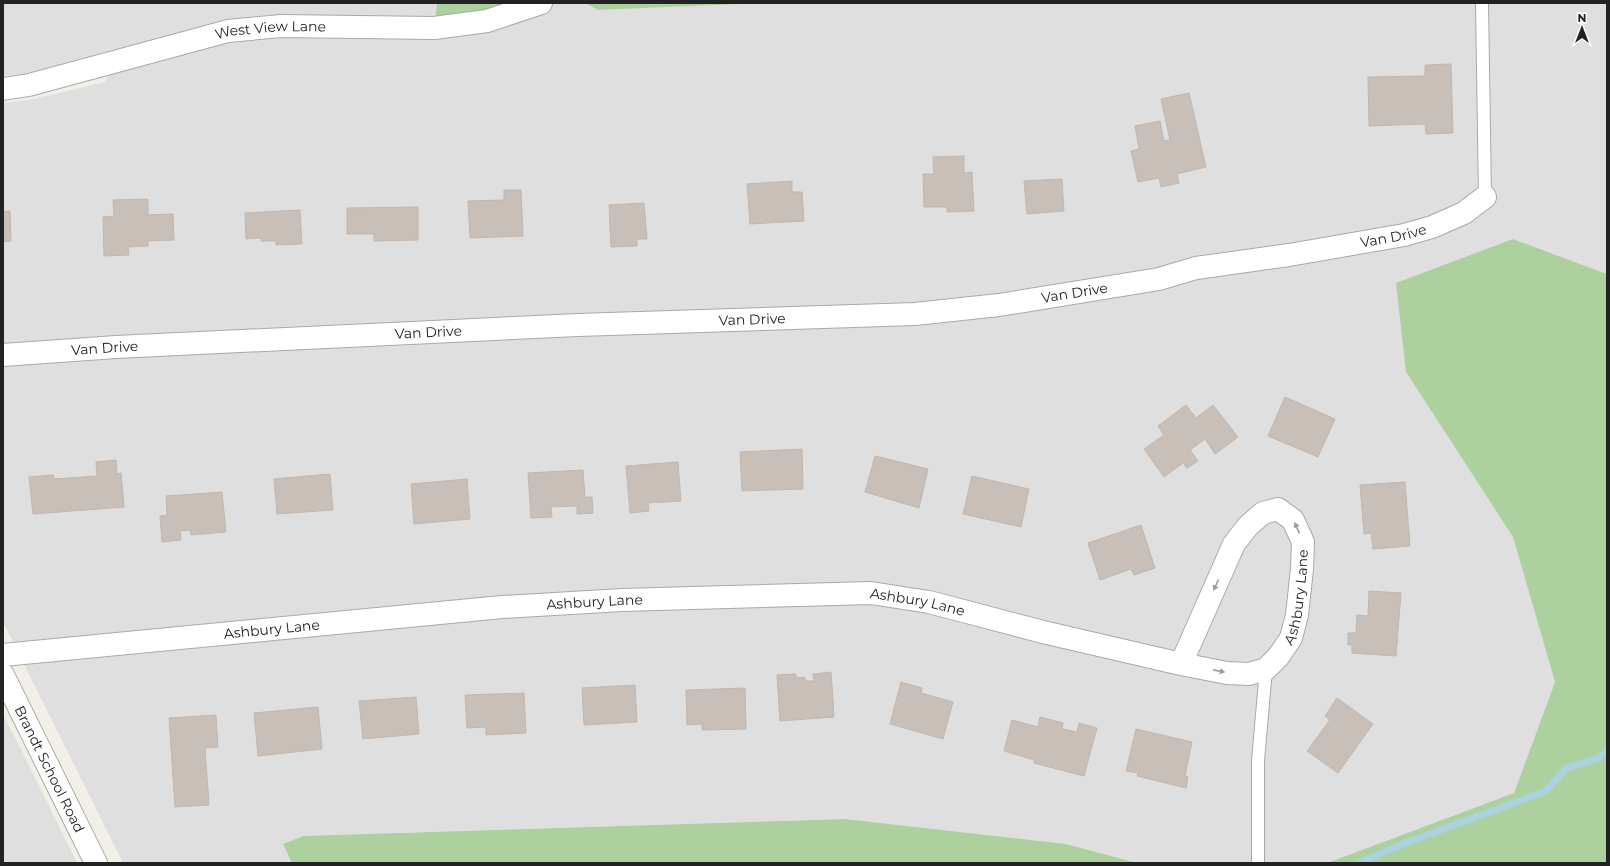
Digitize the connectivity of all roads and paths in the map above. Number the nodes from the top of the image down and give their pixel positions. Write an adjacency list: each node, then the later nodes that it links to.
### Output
1 (541, 3): 3 (street, West View Lane)
2 (1482, 3): 4 (lane)
3 (3, 88)
4 (1485, 197): 5 (street, Van Drive)
5 (3, 355)
6 (3, 655): 7 (street, Ashbury Lane)
7 (1181, 664): 8 (street, Ashbury Lane, one-way to 8); 8 (street, Ashbury Lane, one-way to 7)
8 (1266, 669): 11 (lane)
9 (3, 674): 10 (street, Brandt School Road)
10 (96, 863)
11 (1258, 863)

